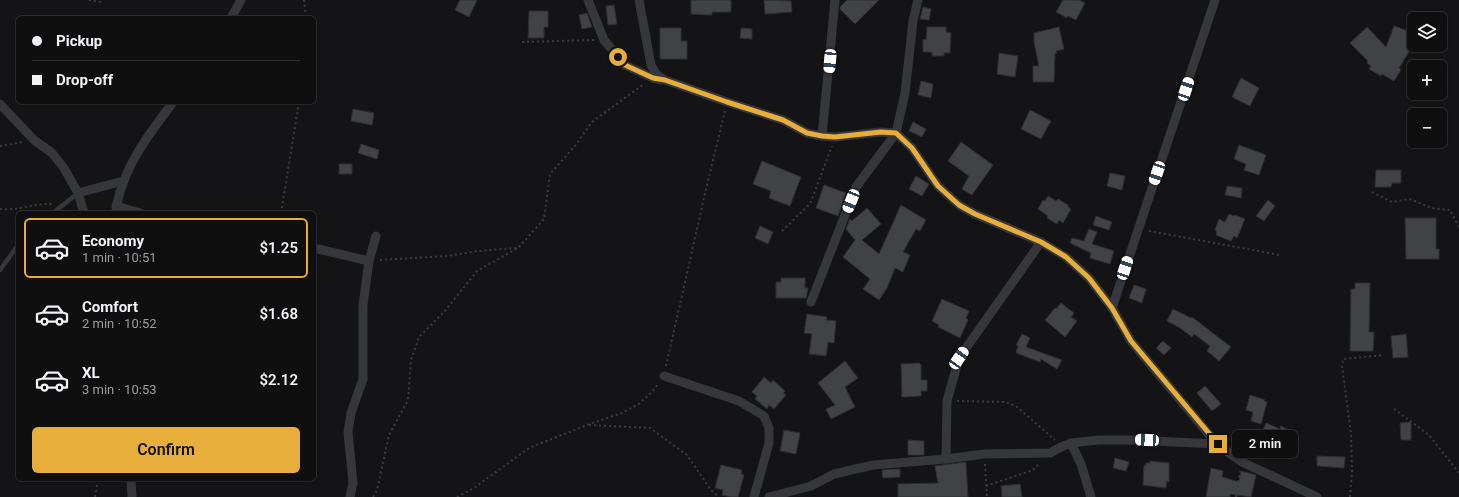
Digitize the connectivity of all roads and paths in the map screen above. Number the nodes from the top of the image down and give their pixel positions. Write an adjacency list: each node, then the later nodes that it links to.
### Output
1 (89, 0): 9 (path)
2 (241, 0): 10 (street)
3 (304, 0): 11 (path)
4 (588, 0): 12 (street)
5 (639, 0): 15 (street)
6 (835, 0): 21 (street)
7 (918, 0): 20 (street)
8 (1215, 0): 35 (street)
9 (101, 2)
10 (232, 16)
11 (306, 16)
12 (604, 40): 13 (path); 14 (street)
13 (522, 42)
14 (653, 78): 15 (street); 41 (path)
15 (665, 80): 16 (street)
16 (727, 102): 21 (street); 48 (path)
17 (0, 104): 23 (street)
18 (173, 104): 25 (street)
19 (300, 104): 33 (path)
20 (896, 133): 22 (street); 38 (street); 45 (street)
21 (822, 136): 22 (street)
22 (835, 137): 36 (path)
23 (34, 140): 24 (path); 27 (street)
24 (0, 146)
25 (124, 181): 27 (street); 30 (street)
26 (1372, 192): 34 (path)
27 (78, 193): 28 (lane); 32 (street)
28 (63, 204): 29 (path); 31 (lane)
29 (0, 209)
30 (116, 210)
31 (55, 211)
32 (83, 211)
33 (281, 211)
34 (1459, 227)
35 (1138, 229): 42 (path); 46 (street)
36 (782, 231)
37 (376, 236): 43 (street)
38 (1041, 242): 46 (street); 49 (street)
39 (16, 248): 44 (lane)
40 (316, 248): 43 (street)
41 (518, 248): 43 (path); 66 (path)
42 (1280, 255)
43 (369, 261): 65 (street)
44 (0, 270)
45 (811, 302)
46 (1112, 308): 53 (street)
47 (1383, 355): 75 (path)
48 (664, 376): 51 (path); 69 (street)
49 (947, 401): 54 (path); 57 (street)
50 (1394, 409): 59 (path)
51 (587, 425): 67 (path); 68 (path)
52 (1071, 443): 53 (street); 54 (street); 72 (street)
53 (1218, 444): 58 (street)
54 (1062, 447): 55 (street)
55 (1050, 453): 56 (street); 62 (path)
56 (984, 454): 57 (street); 62 (path)
57 (946, 459): 70 (street)
58 (1242, 462): 73 (path); 74 (street)
59 (1459, 473)
60 (98, 481): 63 (path)
61 (131, 481): 64 (street)
62 (986, 486): 71 (path)
63 (95, 497)
64 (132, 497)
65 (350, 497)
66 (373, 497)
67 (457, 497)
68 (719, 497)
69 (754, 497)
70 (769, 497)
71 (987, 497)
72 (1091, 497)
73 (1236, 497)
74 (1317, 497)
75 (1350, 497)

